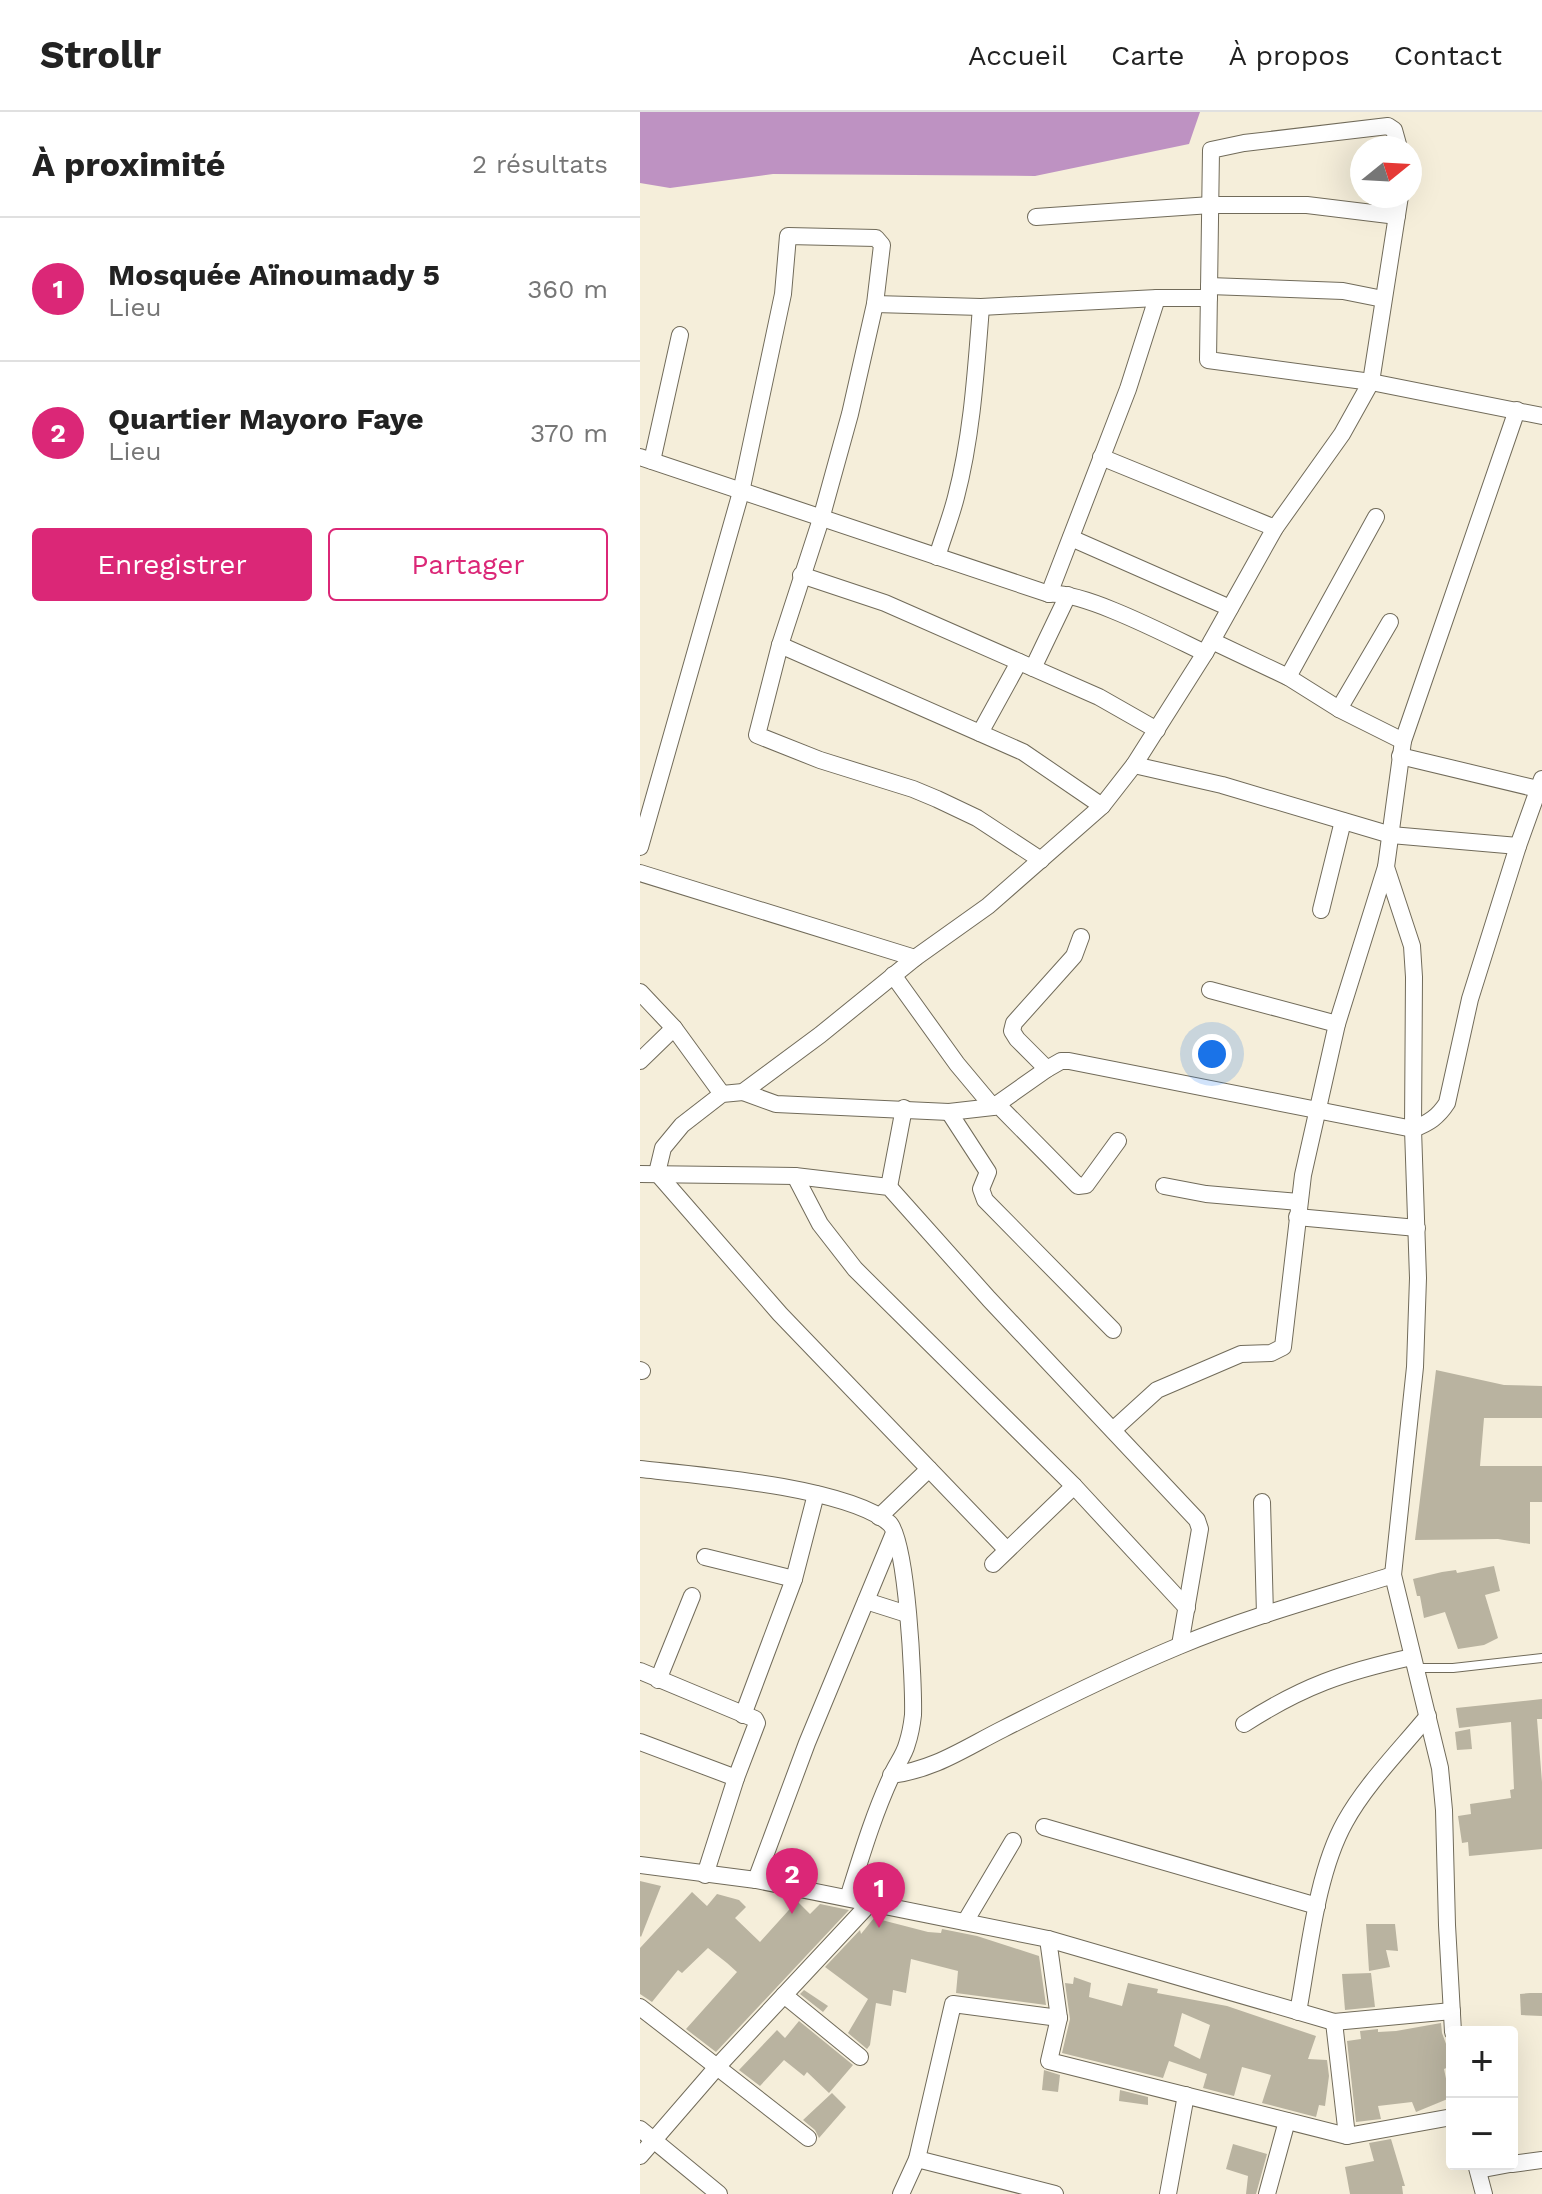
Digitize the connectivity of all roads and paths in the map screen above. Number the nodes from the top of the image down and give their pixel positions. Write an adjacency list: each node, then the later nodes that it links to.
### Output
1 (1396, 136): 2 (street)
2 (1211, 205): 4 (street); 5 (street); 6 (street)
3 (1398, 208): 4 (street)
4 (1397, 216): 8 (street)
5 (1036, 217)
6 (1209, 292): 7 (street); 8 (street); 12 (street)
7 (1157, 298): 10 (street); 15 (street)
8 (1383, 299): 12 (street)
9 (875, 304): 10 (street); 17 (street); 19 (street)
10 (981, 307): 22 (street)
11 (680, 335): 16 (street)
12 (1371, 382): 13 (street); 20 (street)
13 (1517, 410): 14 (street); 35 (street)
14 (1542, 416)
15 (1101, 457): 20 (street); 21 (street)
16 (646, 459): 17 (street)
17 (741, 492): 19 (street); 42 (street)
18 (1376, 517): 31 (street)
19 (821, 519): 22 (street); 23 (street)
20 (1275, 528): 26 (street)
21 (1071, 538): 24 (street); 26 (street)
22 (937, 557): 24 (street)
23 (801, 575): 28 (street); 30 (street)
24 (1049, 594): 25 (street)
25 (1068, 595): 29 (street); 30 (street)
26 (1230, 608): 29 (street)
27 (1390, 622): 32 (street)
28 (780, 645): 34 (street); 43 (street)
29 (1209, 647): 31 (street); 33 (street)
30 (1026, 665): 33 (street); 34 (street)
31 (1288, 677): 32 (street)
32 (1339, 709): 35 (street)
33 (1157, 730): 36 (street)
34 (980, 733): 38 (street)
35 (1401, 749): 37 (street); 40 (street)
36 (1134, 765): 38 (street); 39 (street)
37 (1540, 784): 41 (street)
38 (1102, 806): 43 (street)
39 (1343, 821): 40 (street); 46 (street)
40 (1391, 835): 41 (street); 44 (street)
41 (1518, 846): 62 (street)
42 (640, 847)
43 (1041, 860): 48 (street)
44 (1386, 867): 52 (street); 62 (street)
45 (640, 873): 48 (street)
46 (1321, 910)
47 (1081, 937): 55 (street)
48 (915, 958): 49 (street)
49 (893, 975): 56 (street); 58 (street)
50 (1210, 990): 52 (street)
51 (640, 992): 53 (street)
52 (1337, 1024): 60 (street)
53 (674, 1028): 54 (street); 57 (street)
54 (640, 1061)
55 (1047, 1069): 58 (street); 60 (street)
56 (743, 1092): 57 (street); 59 (street)
57 (722, 1094): 64 (street)
58 (995, 1106): 61 (street); 63 (street)
59 (904, 1108): 61 (street); 67 (street)
60 (1316, 1111): 62 (street); 68 (street)
61 (949, 1112): 70 (street)
62 (1413, 1129): 69 (street)
63 (1118, 1141)
64 (648, 1173): 65 (street); 73 (street)
65 (795, 1176): 67 (street); 74 (street)
66 (1164, 1186): 68 (street)
67 (889, 1187): 71 (street)
68 (1298, 1210): 69 (street); 71 (street)
69 (1417, 1228): 82 (street)
70 (1113, 1330)
71 (1113, 1430): 86 (street)
72 (640, 1469): 75 (street)
73 (929, 1469): 77 (street); 79 (street)
74 (1074, 1486): 79 (street); 86 (street)
75 (816, 1494): 77 (street); 83 (street)
76 (1262, 1502): 88 (street)
77 (879, 1517): 78 (street)
78 (895, 1531): 85 (street); 87 (street)
79 (1007, 1550): 81 (street)
80 (705, 1557): 83 (street)
81 (993, 1564)
82 (1393, 1575): 88 (street); 91 (street)
83 (794, 1579): 94 (street)
84 (692, 1596): 93 (street)
85 (866, 1601): 87 (street); 104 (street)
86 (1187, 1608): 89 (street)
87 (907, 1614): 98 (street)
88 (1265, 1615): 89 (street)
89 (1180, 1645): 98 (street)
90 (1542, 1658): 91 (lane)
91 (1414, 1663): 95 (street); 96 (street)
92 (640, 1671): 93 (street)
93 (658, 1680): 94 (street)
94 (743, 1715): 99 (street)
95 (1428, 1716): 107 (street); 112 (street)
96 (1244, 1724)
97 (640, 1742): 99 (street)
98 (891, 1775): 105 (street)
99 (736, 1778): 103 (street)
100 (1044, 1827): 107 (street)
101 (1013, 1841): 108 (street)
102 (640, 1865): 103 (street)
103 (705, 1875): 104 (street)
104 (756, 1880): 105 (street)
105 (848, 1898): 106 (street)
106 (871, 1902): 108 (street); 110 (street)
107 (1317, 1906): 113 (street)
108 (965, 1922): 109 (street)
109 (1048, 1939): 113 (street); 114 (street)
110 (784, 1995): 117 (street); 118 (street)
111 (640, 2007): 118 (street)
112 (1452, 2011): 115 (street); 116 (street)
113 (1298, 2012): 115 (street)
114 (1059, 2018): 119 (street); 127 (street)
115 (1334, 2022): 123 (street)
116 (1453, 2026)
117 (860, 2057)
118 (717, 2067): 124 (street); 125 (street)
119 (1186, 2095): 121 (street); 134 (street)
120 (1446, 2118): 123 (street)
121 (1287, 2121): 123 (street); 135 (street)
122 (640, 2129): 125 (street)
123 (1347, 2136)
124 (808, 2138)
125 (654, 2140): 126 (street); 131 (street)
126 (640, 2156)
127 (917, 2159): 132 (street); 133 (street)
128 (1542, 2160): 129 (street)
129 (1518, 2163)
130 (1478, 2170): 136 (street)
131 (719, 2194)
132 (901, 2194)
133 (1055, 2194)
134 (1168, 2194)
135 (1267, 2194)
136 (1484, 2194)

